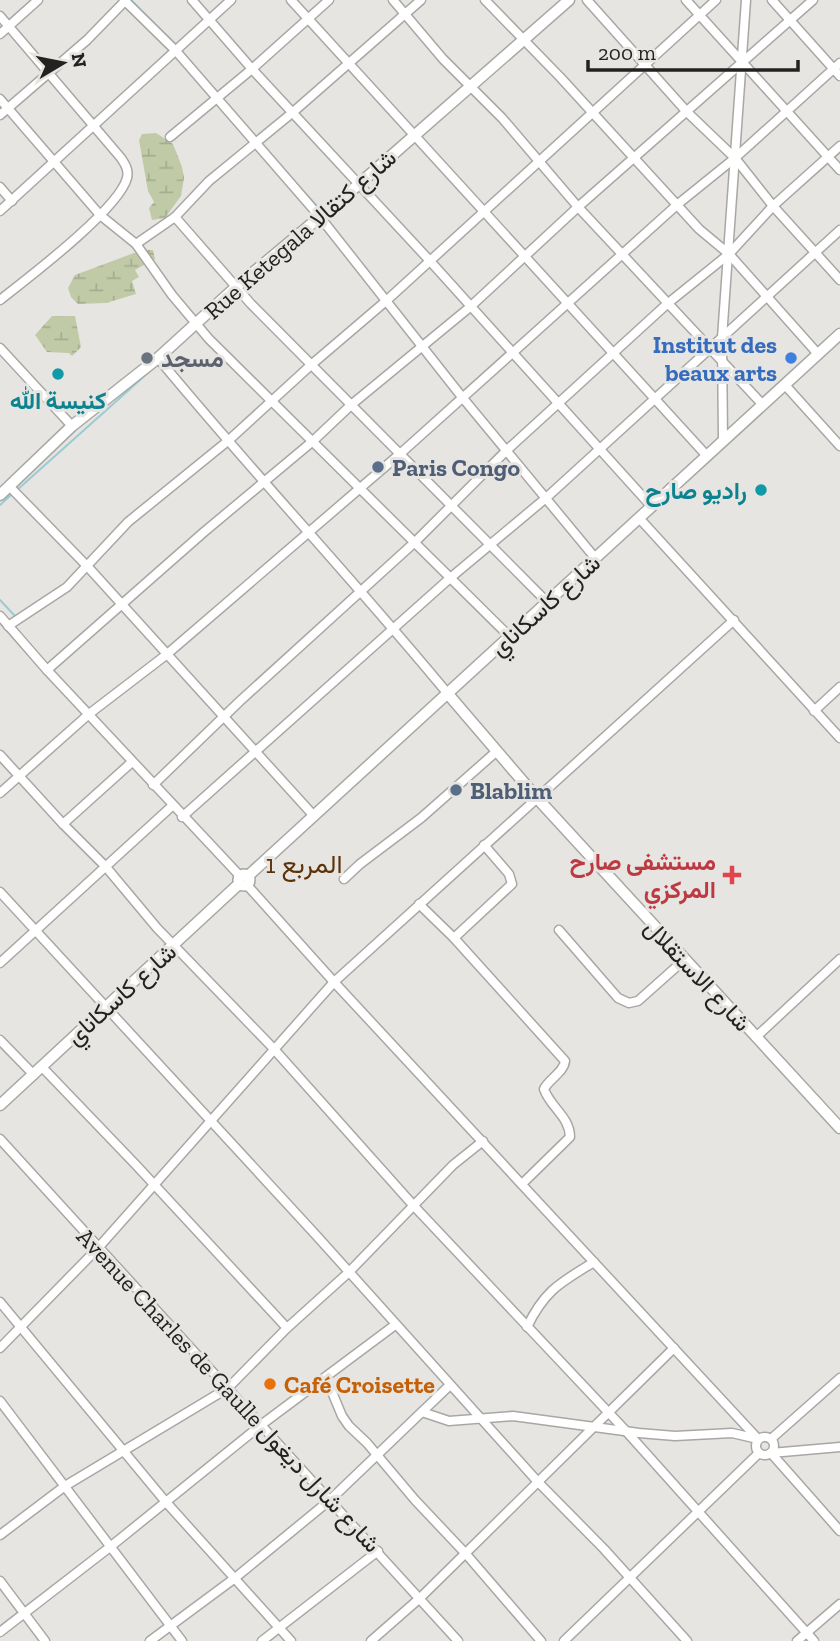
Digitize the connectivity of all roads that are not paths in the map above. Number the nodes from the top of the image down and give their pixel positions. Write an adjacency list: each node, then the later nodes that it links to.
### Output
1 (38, 0): 23 (street)
2 (125, 0): 26 (street); 32 (street)
3 (192, 0): 21 (street)
4 (231, 0): 21 (street)
5 (291, 0): 20 (street)
6 (329, 0): 20 (street)
7 (393, 0): 17 (street)
8 (421, 0): 17 (street)
9 (485, 0): 25 (street)
10 (569, 0): 25 (street, Rue Ketegala شارع كتقالا)
11 (587, 0): 29 (street)
12 (685, 0): 18 (street)
13 (716, 0): 18 (street)
14 (746, 0): 27 (street)
15 (772, 0): 22 (street)
16 (813, 0): 22 (street)
17 (404, 14): 28 (street); 33 (street)
18 (699, 15): 27 (street); 29 (street)
19 (0, 16): 23 (street)
20 (309, 19): 28 (street); 30 (street)
21 (209, 21): 26 (street); 30 (street)
22 (789, 22): 27 (street); 31 (street)
23 (9, 26): 24 (street); 32 (street)
24 (0, 34)
25 (524, 39): 33 (street, Rue Ketegala شارع كتقالا); 40 (street)
26 (176, 51): 35 (street); 42 (street)
27 (742, 62): 37 (street); 38 (street); 49 (street)
28 (348, 63): 39 (street); 43 (street)
29 (645, 66): 37 (street); 40 (street)
30 (252, 69): 35 (street); 39 (street)
31 (838, 70): 38 (street)
32 (48, 72): 36 (street); 42 (street)
33 (471, 86): 43 (street, Rue Ketegala شارع كتقالا); 50 (street)
34 (0, 99): 36 (street)
35 (216, 99): 44 (street); 45 (street)
36 (8, 108): 41 (street); 51 (street)
37 (687, 112): 48 (street); 49 (street)
38 (787, 112): 47 (street); 49 (street)
39 (292, 113): 45 (street); 53 (street)
40 (593, 114): 48 (street); 50 (street)
41 (0, 115)
42 (93, 126): 51 (street); 61 (street)
43 (415, 135): 53 (street, Rue Ketegala شارع كتقالا); 60 (street)
44 (170, 137)
45 (254, 144): 62 (street); 63 (street)
46 (840, 146): 47 (street)
47 (828, 157): 52 (street); 57 (street)
48 (634, 158): 56 (street); 58 (street)
49 (735, 158): 56 (street); 57 (street); 68 (street)
50 (540, 161): 58 (street); 60 (street)
51 (54, 164): 55 (street); 61 (street)
52 (840, 170)
53 (358, 185): 63 (street, Rue Ketegala شارع كتقالا); 70 (street)
54 (0, 187): 55 (street)
55 (12, 201): 59 (street)
56 (678, 204): 67 (street); 68 (street)
57 (773, 206): 66 (street); 68 (street)
58 (578, 207): 67 (street); 69 (street)
59 (0, 211)
60 (485, 213): 69 (street); 70 (street)
61 (100, 215): 65 (street); 74 (street)
62 (175, 217): 65 (street); 72 (street)
63 (320, 217): 72 (street, Rue Ketegala شارع كتقالا); 75 (street)
64 (840, 230): 66 (street)
65 (136, 244): 79 (street)
66 (815, 252): 71 (street); 73 (street)
67 (622, 254): 76 (street); 77 (street)
68 (729, 254): 73 (street); 77 (street); 81 (street)
69 (524, 257): 76 (street); 78 (street)
70 (430, 261): 75 (street); 78 (street)
71 (840, 280)
72 (236, 287): 79 (street, Rue Ketegala شارع كتقالا); 90 (street)
73 (766, 298): 81 (street); 87 (street)
74 (0, 300)
75 (386, 301): 82 (street); 90 (street)
76 (568, 304): 85 (street); 86 (street)
77 (667, 304): 84 (street); 86 (street)
78 (470, 307): 82 (street); 85 (street)
79 (195, 324): 88 (street, Rue Ketegala شارع كتقالا); 93 (street)
80 (840, 334): 87 (street, شارع كاسكاناي)
81 (722, 338): 84 (street); 89 (street)
82 (422, 347): 92 (street); 96 (street)
83 (0, 348): 98 (street)
84 (710, 350): 89 (street); 94 (street)
85 (511, 352): 92 (street); 95 (street)
86 (613, 354): 94 (street); 95 (street)
87 (818, 354): 91 (street, شارع كاسكاناي)
88 (158, 358): 98 (street, Rue Ketegala شارع كتقالا); 99 (street)
89 (722, 364): 97 (street); 101 (street)
90 (311, 365): 93 (street); 96 (street)
91 (785, 384): 97 (street, شارع كاسكاناي); 102 (street)
92 (462, 397): 104 (street); 105 (street)
93 (273, 400): 99 (street); 100 (street)
94 (654, 400): 103 (street); 106 (street)
95 (558, 403): 103 (street); 104 (street)
96 (351, 405): 100 (street); 105 (street)
97 (763, 405): 101 (street, شارع كاسكاناي)
98 (72, 426): 108 (street, Rue Ketegala شارع كتقالا)
99 (229, 440): 107 (street); 119 (street)
100 (313, 441): 107 (street); 109 (street)
101 (723, 441): 106 (street, شارع كاسكاناي)
102 (840, 446)
103 (599, 448): 111 (street); 113 (street)
104 (506, 450): 111 (street); 112 (street)
105 (401, 453): 109 (street); 112 (street)
106 (707, 456): 113 (street, شارع كاسكاناي)
107 (264, 483): 115 (street); 123 (street)
108 (9, 486): 110 (street, Rue Ketegala شارع كتقالا); 119 (street)
109 (360, 488): 115 (street); 116 (street)
110 (0, 495)
111 (546, 498): 117 (street); 118 (street)
112 (452, 506): 116 (street); 117 (street)
113 (652, 507): 114 (street, شارع كاسكاناي)
114 (640, 519): 118 (street, شارع كاسكاناي); 125 (street)
115 (310, 531): 121 (street); 129 (street)
116 (415, 542): 120 (street); 121 (street)
117 (491, 544): 120 (street); 122 (street)
118 (596, 559): 122 (street, شارع كاسكاناي)
119 (88, 567): 123 (street); 126 (street)
120 (449, 579): 127 (street); 128 (street)
121 (360, 591): 127 (street); 135 (street)
122 (548, 603): 128 (street, شارع كاسكاناي)
123 (122, 606): 129 (street); 130 (street)
124 (0, 616): 126 (street)
125 (734, 620): 133 (street); 144 (street)
126 (8, 626): 130 (street)
127 (394, 629): 132 (street); 138 (street)
128 (510, 637): 132 (street, شارع كاسكاناي)
129 (166, 655): 134 (street); 135 (street)
130 (47, 670): 134 (street)
131 (840, 687): 133 (street)
132 (448, 694): 137 (street, شارع الاستقلال); 146 (street, شارع كاسكاناي)
133 (814, 711): 136 (street)
134 (89, 714): 140 (street); 141 (street)
135 (223, 717): 138 (street); 142 (street)
136 (840, 738)
137 (497, 751): 144 (street, شارع الاستقلال); 151 (street)
138 (256, 752): 146 (street); 147 (street)
139 (0, 755): 141 (street)
140 (132, 762): 142 (street); 148 (street)
141 (20, 775): 143 (street); 148 (street)
142 (153, 785): 145 (street)
143 (0, 793)
144 (537, 798): 149 (street); 160 (street, شارع الاستقلال)
145 (172, 806): 147 (street); 150 (street)
146 (314, 816): 152 (street, شارع كاسكاناي)
147 (182, 817): 152 (street)
148 (63, 824): 150 (street)
149 (484, 845): 154 (street); 157 (street)
150 (106, 867): 155 (street); 158 (street)
151 (344, 879)
152 (244, 880): 158 (street, شارع كاسكاناي); 162 (street)
153 (0, 892): 155 (street)
154 (419, 904): 157 (street); 162 (street)
155 (34, 930): 161 (street); 163 (street)
156 (559, 930): 160 (street)
157 (454, 938): 173 (street)
158 (174, 945): 163 (street, شارع كاسكاناي); 166 (street)
159 (840, 959): 164 (street)
160 (684, 960): 164 (street, شارع الاستقلال)
161 (0, 963)
162 (334, 982): 166 (street); 172 (street)
163 (107, 1006): 167 (street, شارع كاسكاناي); 169 (street)
164 (756, 1037): 170 (street, شارع الاستقلال)
165 (0, 1040): 167 (street)
166 (273, 1048): 169 (street); 175 (street)
167 (38, 1071): 168 (street, شارع كاسكاناي); 174 (street)
168 (0, 1105)
169 (210, 1120): 174 (street); 178 (street)
170 (840, 1128)
171 (0, 1139): 176 (street, Avenue Charles de Gaulle شارع شارل ديغول)
172 (483, 1140): 173 (street); 175 (street)
173 (522, 1184): 177 (street)
174 (154, 1185): 176 (street); 183 (street)
175 (413, 1205): 178 (street); 182 (street)
176 (98, 1248): 181 (street); 189 (street, Avenue Charles de Gaulle شارع شارل ديغول)
177 (594, 1262): 182 (street); 185 (street)
178 (348, 1273): 180 (street); 183 (street)
179 (0, 1302): 181 (street)
180 (395, 1325): 187 (street); 188 (street)
181 (20, 1326): 184 (street); 200 (street)
182 (527, 1327): 192 (street)
183 (287, 1328): 189 (street)
184 (0, 1348)
185 (674, 1348): 192 (street); 197 (street)
186 (840, 1378): 198 (street)
187 (323, 1380): 194 (street); 203 (street)
188 (450, 1385): 191 (street); 193 (street)
189 (228, 1388): 194 (street, Avenue Charles de Gaulle شارع شارل ديغول); 200 (street)
190 (0, 1401): 205 (street)
191 (422, 1412): 193 (street); 203 (street)
192 (607, 1412): 195 (street); 196 (street)
193 (482, 1418): 195 (street); 204 (street)
194 (261, 1425): 206 (street, Avenue Charles de Gaulle شارع شارل ديغول); 207 (street)
195 (591, 1428): 196 (street); 204 (street)
196 (626, 1431): 197 (street); 208 (street)
197 (758, 1439): 198 (street); 201 (street)
198 (771, 1439): 202 (street)
199 (840, 1447): 202 (street)
200 (123, 1451): 205 (street); 207 (street)
201 (759, 1453): 202 (street); 208 (street)
202 (771, 1453): 209 (street)
203 (378, 1455): 206 (street); 213 (street)
204 (538, 1482): 213 (street); 215 (street)
205 (65, 1486): 210 (street); 211 (street)
206 (330, 1500): 212 (street, Avenue Charles de Gaulle شارع شارل ديغول); 214 (street)
207 (165, 1501): 211 (street); 214 (street)
208 (696, 1512): 215 (street); 223 (street)
209 (840, 1531)
210 (0, 1535)
211 (110, 1547): 219 (street); 220 (street)
212 (378, 1551): 217 (street, Avenue Charles de Gaulle شارع شارل ديغول); 221 (street)
213 (466, 1554): 217 (street); 231 (street)
214 (235, 1578): 220 (street); 221 (street)
215 (630, 1578): 232 (street); 233 (street)
216 (0, 1581): 219 (street)
217 (420, 1598): 229 (street); 230 (street, Avenue Charles de Gaulle شارع شارل ديغول)
218 (840, 1604): 223 (street)
219 (24, 1614): 222 (street); 224 (street)
220 (170, 1625): 225 (street); 226 (street)
221 (279, 1629): 227 (street); 228 (street)
222 (0, 1632)
223 (806, 1633): 234 (street); 235 (street)
224 (45, 1641)
225 (150, 1641)
226 (182, 1641)
227 (262, 1641)
228 (291, 1641)
229 (371, 1641)
230 (458, 1641)
231 (541, 1641)
232 (564, 1641)
233 (687, 1641)
234 (797, 1641)
235 (814, 1641)

